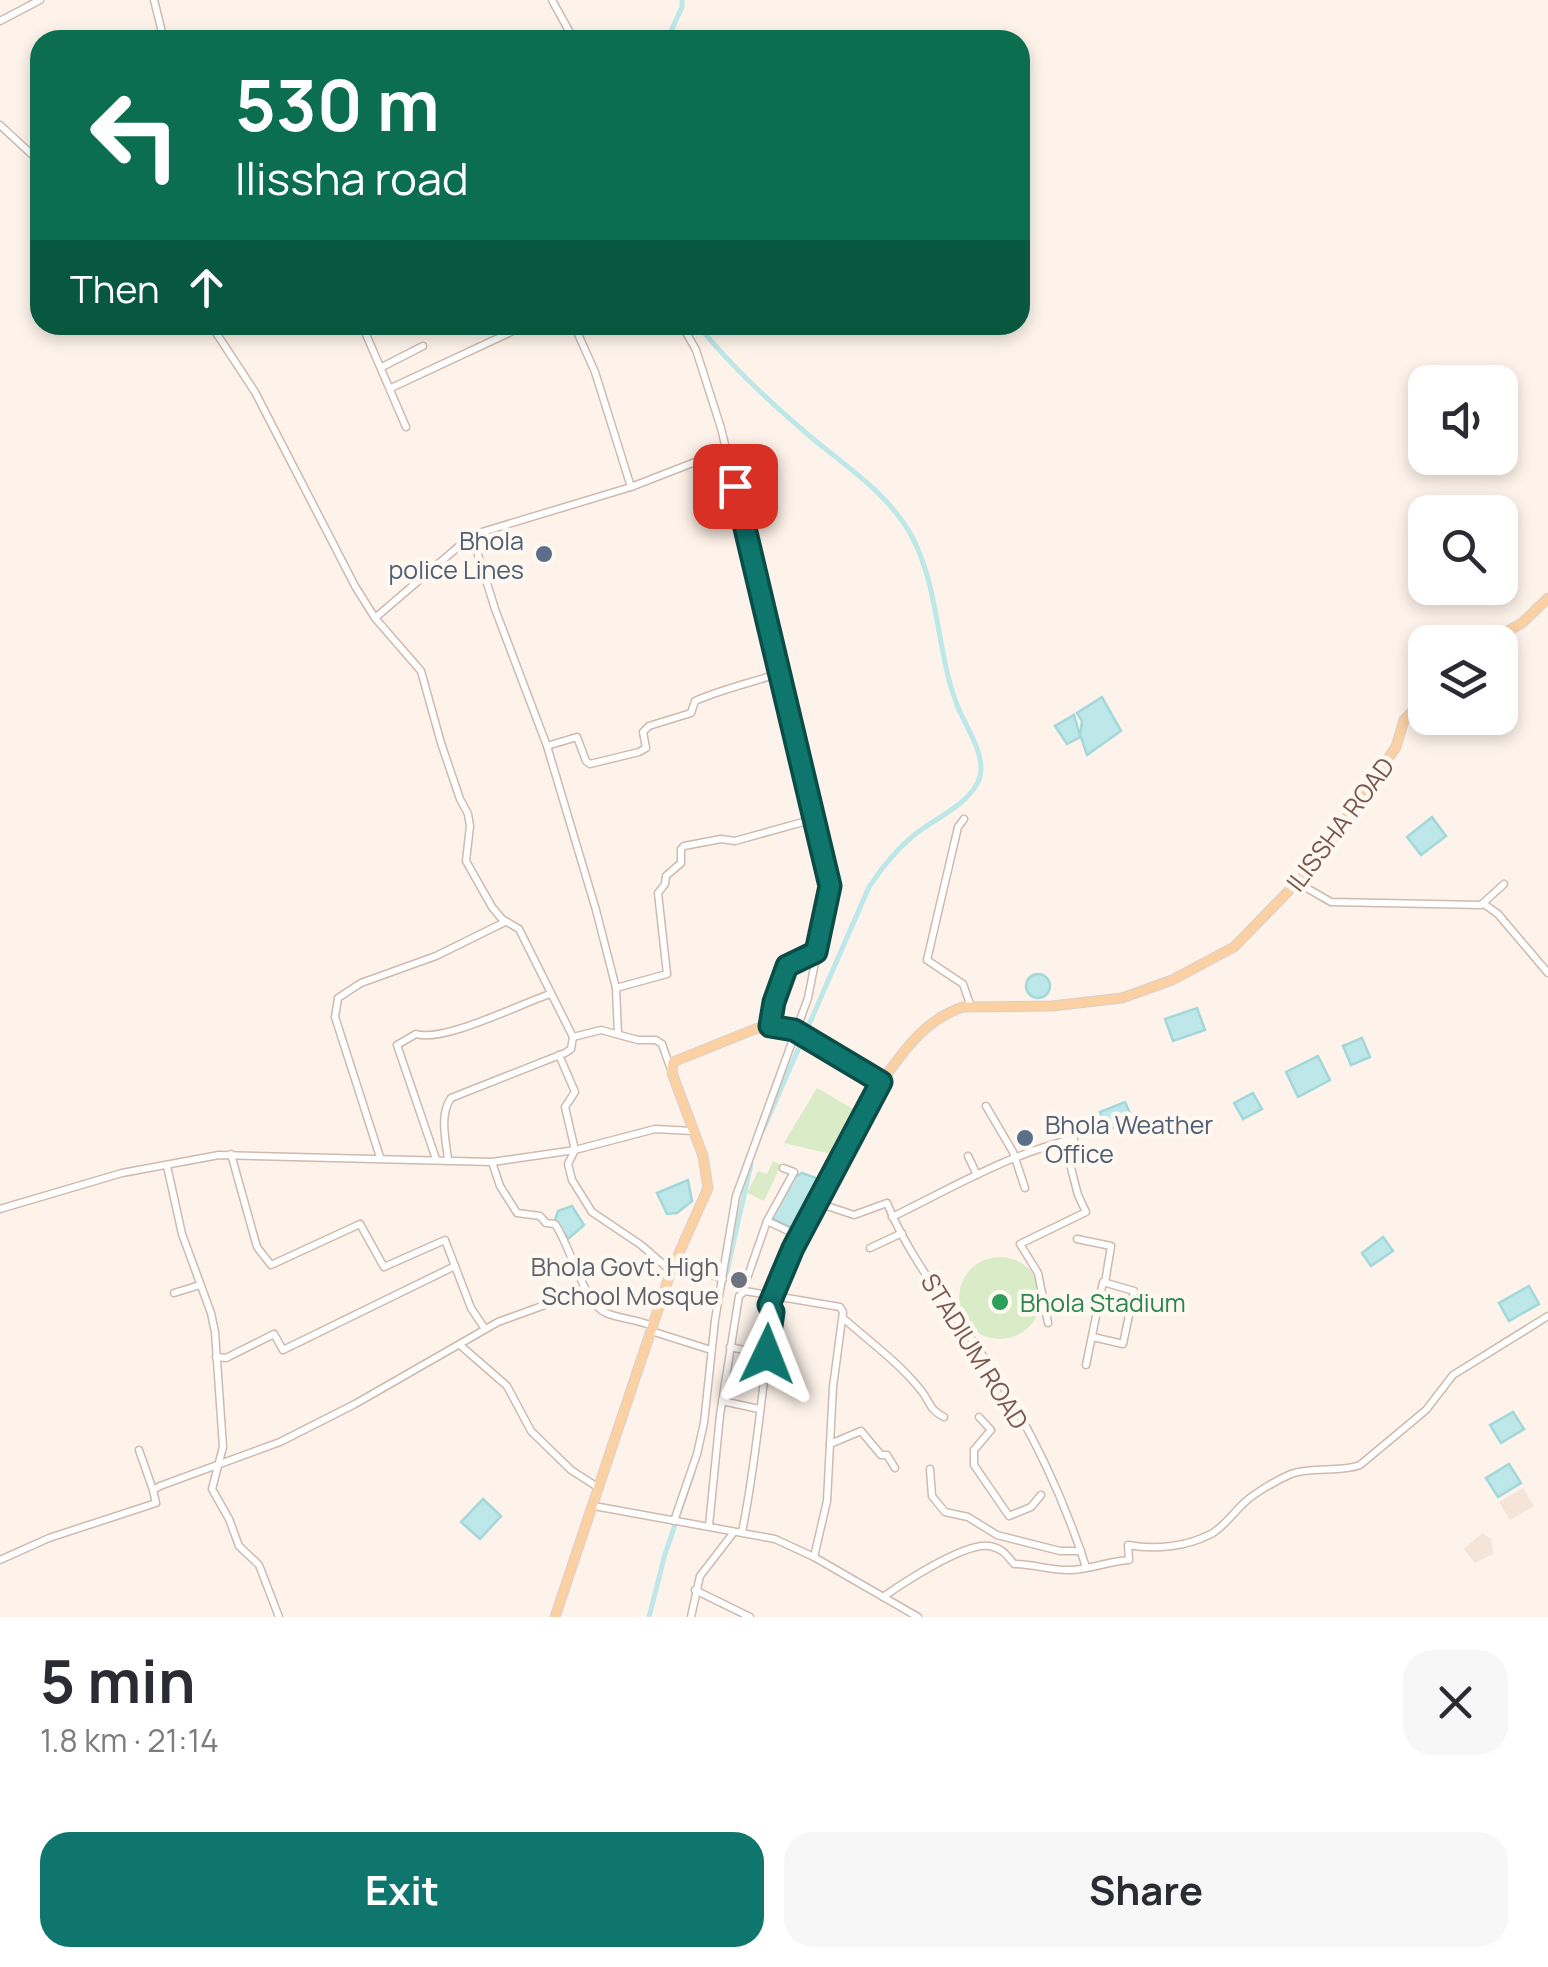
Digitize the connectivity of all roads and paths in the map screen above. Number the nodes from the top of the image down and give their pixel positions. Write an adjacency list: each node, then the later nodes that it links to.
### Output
1 (40, 0): 4 (street)
2 (154, 0): 5 (street)
3 (552, 0): 6 (street)
4 (0, 21)
5 (162, 30)
6 (568, 30)
7 (0, 125): 8 (street)
8 (30, 153)
9 (218, 335): 22 (street)
10 (367, 335): 15 (street)
11 (505, 335): 16 (street)
12 (578, 335): 19 (street)
13 (688, 335): 18 (street)
14 (423, 346): 15 (street)
15 (382, 367): 16 (street)
16 (391, 388): 17 (street)
17 (406, 427)
18 (726, 450): 19 (street); 24 (street)
19 (631, 487): 20 (street)
20 (472, 536): 22 (street); 26 (street)
21 (1548, 598): 23 (main road)
22 (375, 618): 32 (street)
23 (1517, 625)
24 (778, 674): 26 (street); 27 (street)
25 (1408, 716): 29 (main road, ILISSHA ROAD)
26 (547, 746): 35 (street)
27 (814, 819): 33 (street); 35 (street)
28 (964, 819): 37 (street)
29 (1298, 883): 31 (street); 37 (main road, ILISSHA ROAD)
30 (1504, 884): 31 (street)
31 (1484, 904): 34 (street)
32 (506, 922): 36 (street); 51 (street)
33 (816, 952): 38 (street); 70 (street)
34 (1548, 973)
35 (616, 988): 39 (street)
36 (550, 994): 40 (street); 52 (street)
37 (971, 1007): 43 (main road, ILISSHA ROAD)
38 (770, 1026): 42 (main road); 43 (main road, bridge)
39 (618, 1034): 40 (street); 42 (street)
40 (573, 1037): 41 (street)
41 (559, 1055): 48 (street); 54 (street)
42 (672, 1073): 45 (main road)
43 (881, 1082): 60 (street)
44 (986, 1106): 53 (street)
45 (694, 1131): 48 (street); 69 (main road)
46 (1074, 1139): 47 (street)
47 (1064, 1141): 53 (street); 79 (street)
48 (575, 1150): 55 (street); 69 (street)
49 (231, 1154): 51 (street); 56 (street); 68 (street)
50 (968, 1156): 58 (street)
51 (380, 1157): 52 (street)
52 (436, 1159): 54 (street)
53 (1016, 1159): 58 (street); 59 (street)
54 (448, 1160): 55 (street)
55 (492, 1162): 74 (street)
56 (167, 1166): 61 (street); 72 (street)
57 (783, 1168): 63 (street)
58 (977, 1176): 62 (street)
59 (1025, 1188)
60 (818, 1203): 62 (street); 65 (street)
61 (0, 1210)
62 (892, 1217): 64 (street, STADIUM ROAD)
63 (767, 1221): 65 (street); 73 (street)
64 (902, 1233): 67 (street); 105 (street, STADIUM ROAD)
65 (800, 1236): 76 (street)
66 (1077, 1240): 71 (street)
67 (870, 1248)
68 (455, 1266): 81 (street); 87 (street)
69 (673, 1266): 70 (street); 80 (main road)
70 (723, 1279): 85 (street)
71 (1105, 1282): 82 (street); 82 (street)
72 (200, 1285): 75 (street); 87 (street)
73 (744, 1287)
74 (586, 1290): 80 (street); 81 (street)
75 (174, 1294)
76 (773, 1296): 78 (street); 84 (street); 86 (street)
77 (1548, 1316): 108 (street)
78 (842, 1318): 92 (street); 93 (street)
79 (1048, 1324)
80 (651, 1328): 85 (street); 98 (main road)
81 (484, 1330): 83 (street)
82 (1093, 1338): 88 (street)
83 (460, 1345): 95 (street); 98 (street)
84 (730, 1348): 86 (street); 89 (street)
85 (711, 1350): 102 (street)
86 (767, 1354): 90 (street)
87 (216, 1357): 95 (street)
88 (1086, 1364)
89 (722, 1401): 90 (street); 103 (street)
90 (759, 1410): 104 (street)
91 (979, 1416): 100 (street)
92 (944, 1417)
93 (830, 1444): 96 (street); 106 (street)
94 (139, 1450): 99 (street)
95 (220, 1466): 99 (street); 111 (street)
96 (895, 1468)
97 (930, 1469): 105 (street)
98 (599, 1488): 101 (main road)
99 (153, 1490): 107 (street)
100 (1040, 1495)
101 (594, 1506): 102 (street); 112 (main road)
102 (674, 1522): 103 (street)
103 (709, 1526): 104 (street)
104 (738, 1532): 106 (street); 109 (street)
105 (1080, 1551): 108 (street, STADIUM ROAD)
106 (814, 1556): 110 (street)
107 (0, 1560)
108 (1086, 1567): 110 (street)
109 (695, 1590): 113 (street); 114 (street)
110 (882, 1598): 115 (street)
111 (279, 1617)
112 (555, 1617)
113 (692, 1617)
114 (750, 1617)
115 (918, 1617)

